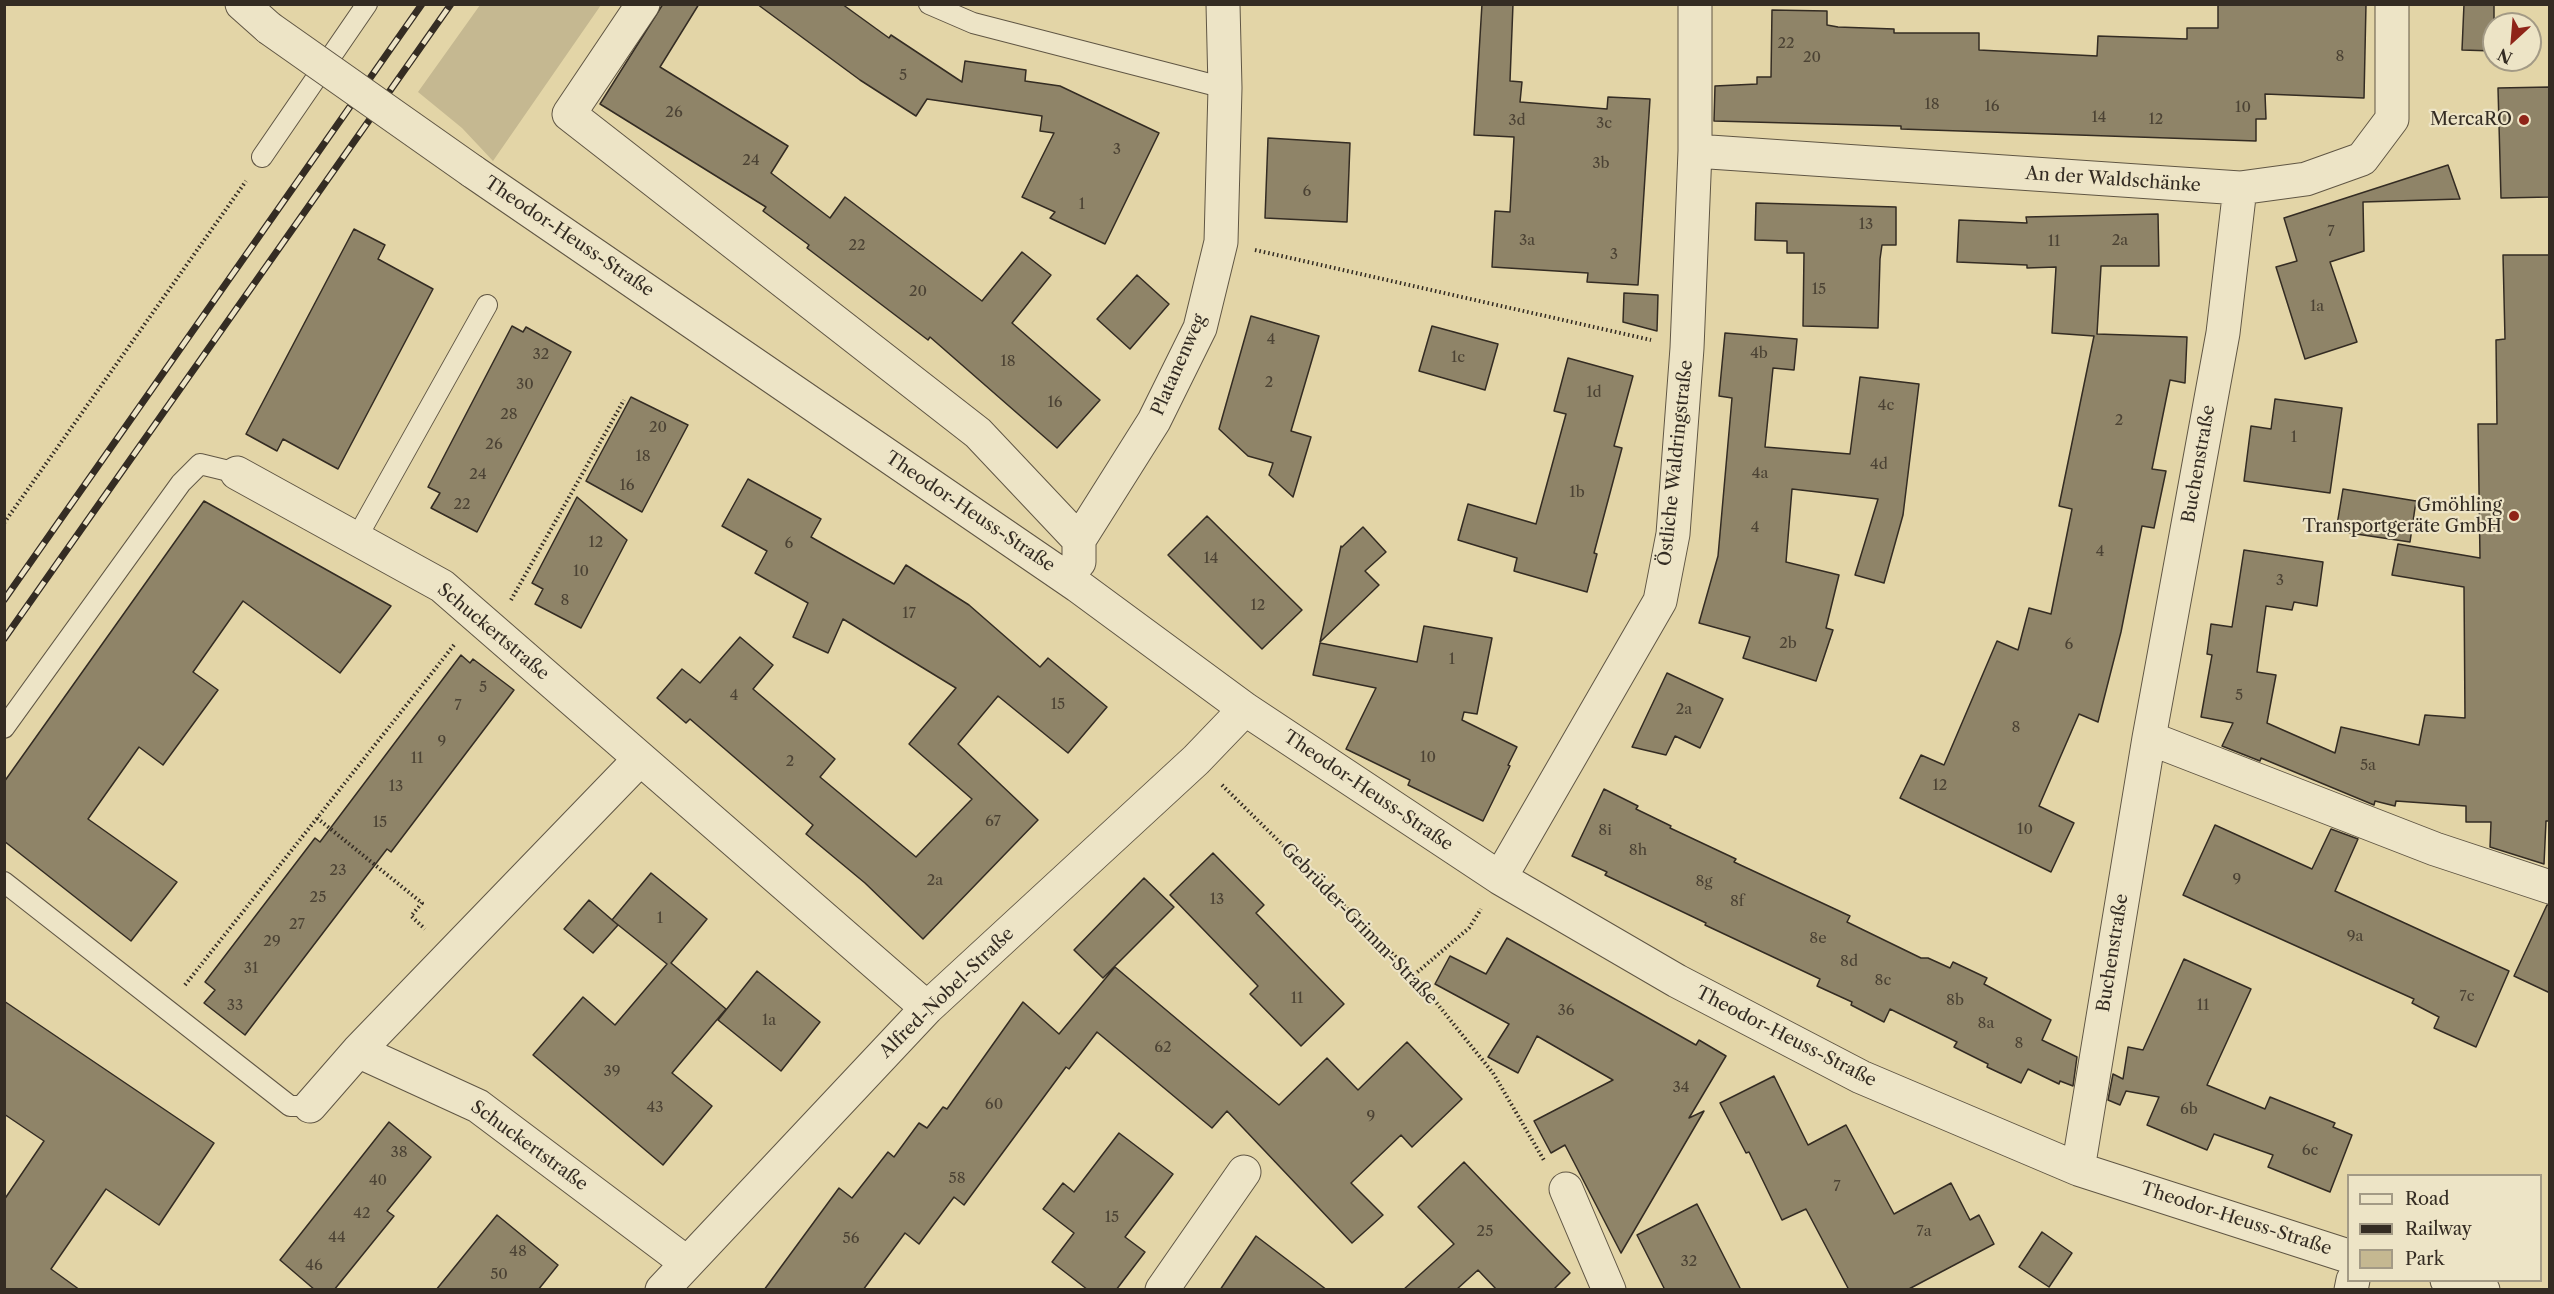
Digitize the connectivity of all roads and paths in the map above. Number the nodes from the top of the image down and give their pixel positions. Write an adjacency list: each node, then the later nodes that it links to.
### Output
1 (242, 4): 20 (street, Theodor-Heuss-Straße, bridge)
2 (367, 4): 10 (lane)
3 (643, 4): 19 (street)
4 (929, 4): 8 (lane)
5 (1223, 4): 8 (street, Platanenweg)
6 (1695, 4): 9 (street, Östliche Waldringstraße)
7 (2392, 4): 11 (street, An der Waldschänke)
8 (1225, 88): 12 (street, Platanenweg)
9 (1695, 151): 11 (street, An der Waldschänke); 14 (street, Östliche Waldringstraße)
10 (262, 158): 17 (path)
11 (2240, 189): 24 (street, Buchenstraße)
12 (1221, 242): 14 (path); 19 (street, Platanenweg)
13 (487, 306): 18 (lane)
14 (1687, 348): 28 (street, Östliche Waldringstraße)
15 (624, 400): 21 (path)
16 (237, 473): 18 (street, Schuckertstraße); 23 (lane)
17 (4, 524)
18 (356, 539): 21 (street, Schuckertstraße)
19 (1079, 540): 20 (street)
20 (1078, 586): 22 (street, Theodor-Heuss-Straße)
21 (482, 621): 25 (street, Schuckertstraße); 27 (path)
22 (1245, 709): 26 (street, Alfred-Nobel-Straße); 28 (street, Theodor-Heuss-Straße)
23 (4, 728)
24 (2149, 738): 30 (street); 37 (street, Buchenstraße)
25 (640, 759): 33 (street, Schuckertstraße); 35 (street)
26 (1196, 760): 32 (path, Gebrüder-Grimm-Straße); 33 (street, Alfred-Nobel-Straße)
27 (317, 818): 31 (path); 34 (path)
28 (1500, 878): 32 (path); 37 (street, Theodor-Heuss-Straße)
29 (4, 882): 34 (lane)
30 (2550, 887)
31 (417, 921)
32 (1414, 975): 39 (path, Gebrüder-Grimm-Straße)
33 (927, 1008): 41 (street, Alfred-Nobel-Straße)
34 (165, 1009): 36 (lane)
35 (358, 1052): 36 (street); 41 (street, Schuckertstraße)
36 (310, 1106)
37 (2078, 1169): 40 (street, Theodor-Heuss-Straße)
38 (1244, 1172): 44 (street)
39 (1566, 1189): 45 (street)
40 (2347, 1255)
41 (687, 1263): 43 (street, Alfred-Nobel-Straße)
42 (2451, 1282): 46 (street)
43 (662, 1290)
44 (1162, 1290)
45 (1609, 1290)
46 (2483, 1290)

